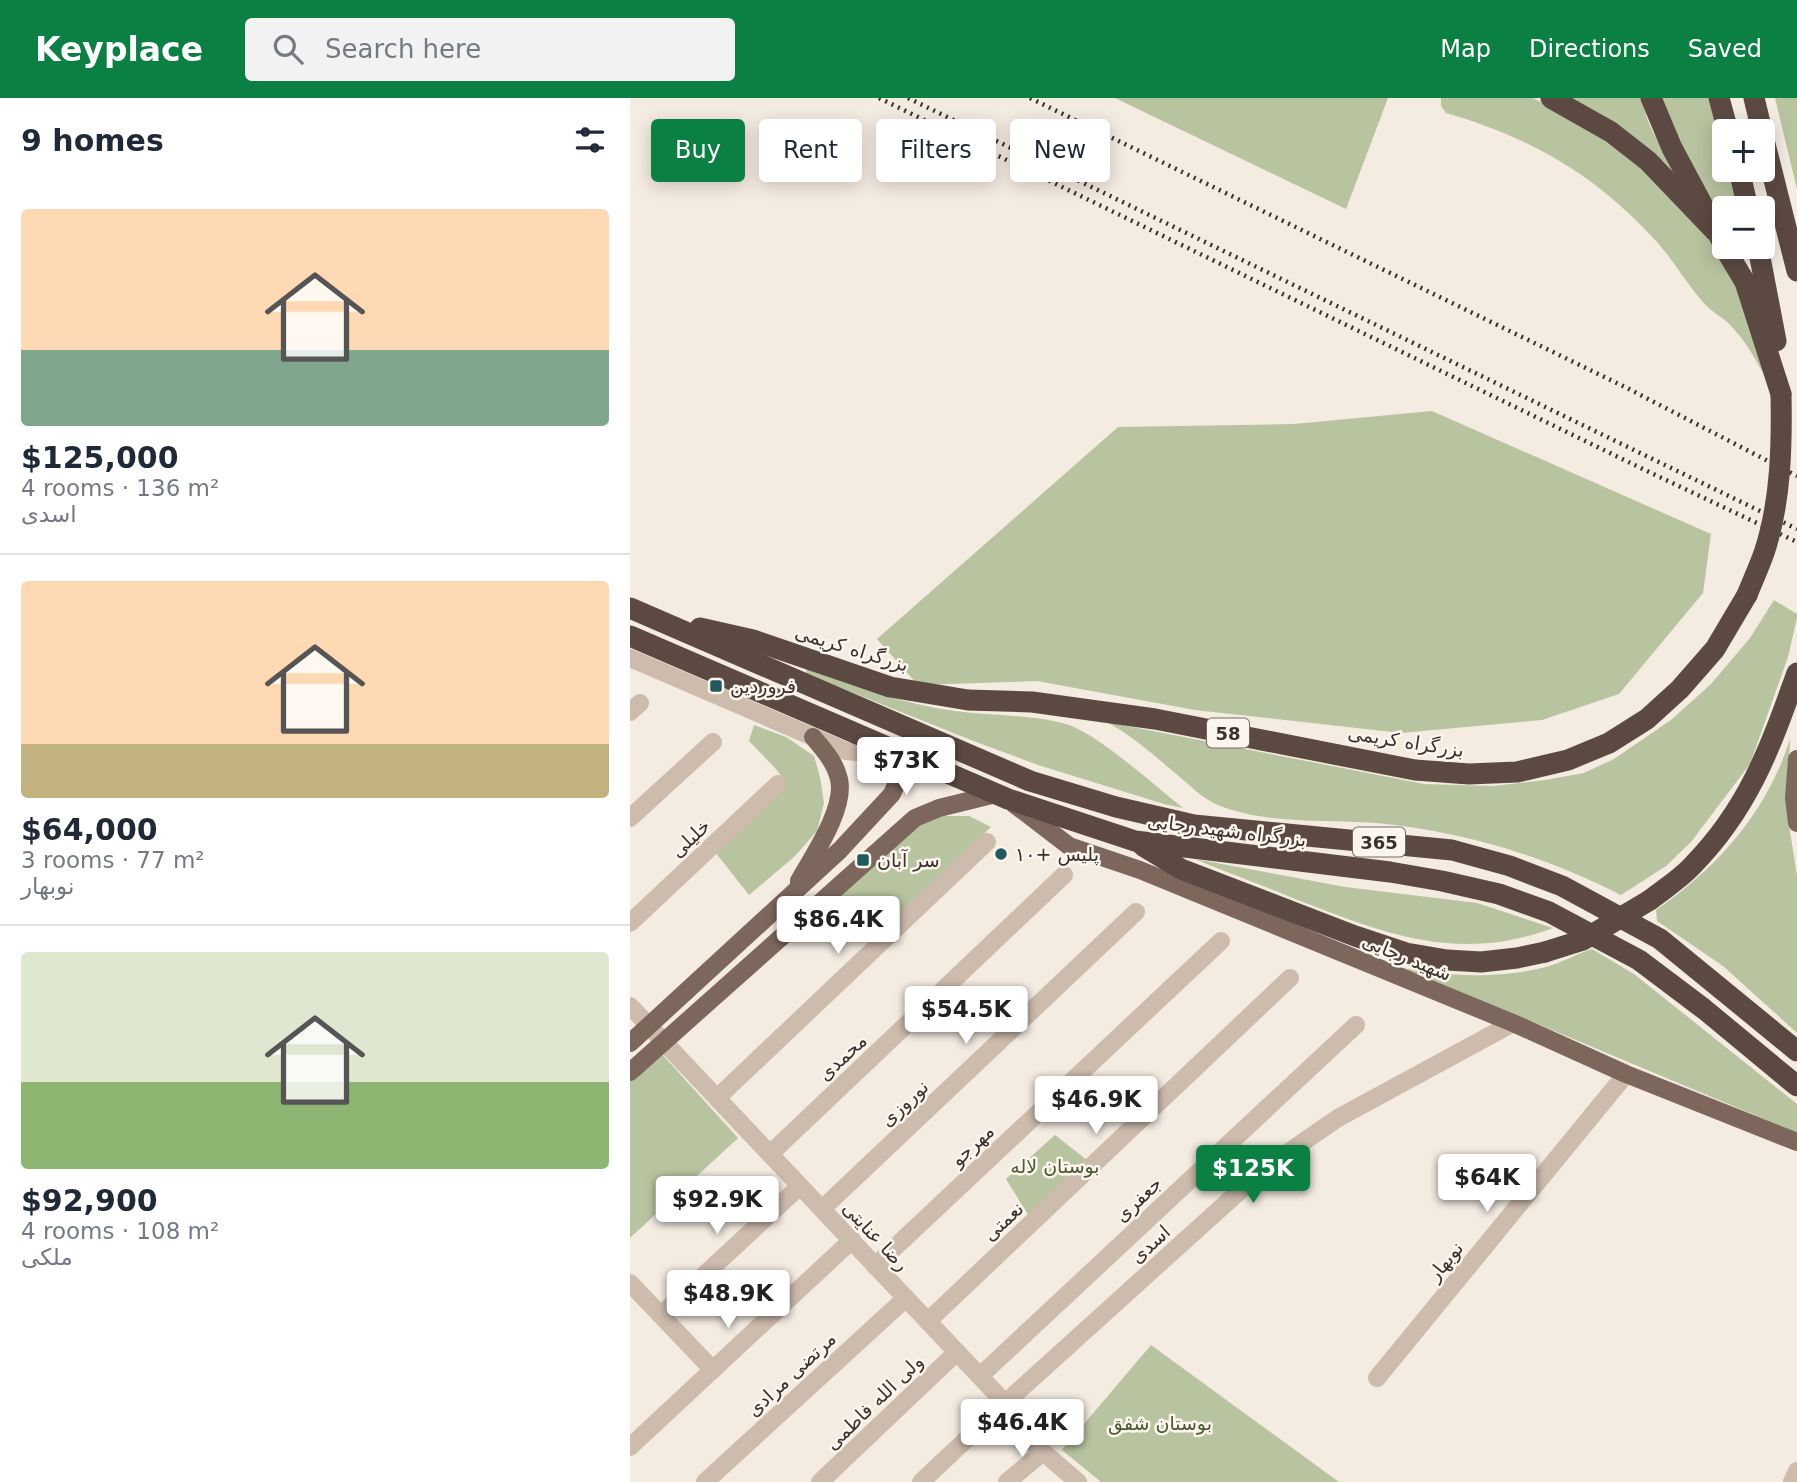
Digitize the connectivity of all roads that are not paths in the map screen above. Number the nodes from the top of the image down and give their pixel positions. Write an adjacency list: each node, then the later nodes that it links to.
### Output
1 (1551, 98): 9 (highway)
2 (1651, 98): 8 (highway)
3 (1719, 98): 5 (highway)
4 (1754, 98): 6 (highway)
5 (1725, 119)
6 (1759, 119)
7 (1775, 182): 12 (highway)
8 (1712, 224)
9 (1712, 231)
10 (1732, 259): 13 (highway)
11 (1760, 259): 13 (highway, بزرگراه کریمی / 58)
12 (1797, 271)
13 (1781, 394): 14 (highway, بزرگراه کریمی / 58, bridge)
14 (638, 612): 18 (highway, بزرگراه شهید رجایی / 365)
15 (630, 636): 21 (highway, بزرگراه شهید رجایی / 365)
16 (630, 658): 19 (street)
17 (1797, 673): 29 (highway, bridge)
18 (919, 732): 21 (main road); 42 (highway, بزرگراه شهید رجایی / 365)
19 (813, 737): 21 (street); 32 (main road)
20 (713, 742): 26 (street)
21 (908, 756): 24 (highway, بزرگراه شهید رجایی / 365); 25 (main road)
22 (1797, 759): 27 (main road)
23 (778, 784): 34 (street, خلیلی)
24 (1002, 797): 28 (main road); 29 (highway, بزرگراه شهید رجایی / 365); 38 (main road, شهید رجایی)
25 (873, 815): 28 (main road); 32 (main road)
26 (630, 818)
27 (1797, 823)
28 (897, 833): 40 (main road)
29 (1135, 841): 45 (highway, بزرگراه شهید رجایی / 365)
30 (987, 842): 46 (street)
31 (1064, 875): 48 (street, محمدی)
32 (793, 893): 37 (main road)
33 (1136, 912): 50 (street, نوروزی)
34 (630, 923)
35 (1221, 941): 52 (street, مهرجو)
36 (1290, 978): 56 (street, نعمتی)
37 (640, 1016): 40 (street, رضا عنایتی); 41 (main road)
38 (1513, 1023): 44 (main road, شهید رجایی); 61 (street, اسدی)
39 (1356, 1025): 59 (street, جعفری)
40 (663, 1041): 43 (main road); 46 (street, رضا عنایتی)
41 (630, 1043)
42 (1797, 1051)
43 (630, 1072)
44 (1626, 1074): 47 (main road, شهید رجایی); 60 (street, نوبهار)
45 (1797, 1086)
46 (716, 1098): 48 (street, رضا عنایتی)
47 (1797, 1142)
48 (770, 1154): 49 (street, رضا عنایتی)
49 (800, 1186): 50 (street, رضا عنایتی); 55 (street)
50 (822, 1209): 51 (street, رضا عنایتی)
51 (852, 1240): 52 (street, رضا عنایتی); 58 (street)
52 (875, 1266): 54 (street, رضا عنایتی)
53 (630, 1283): 55 (street)
54 (906, 1298): 56 (street, رضا عنایتی); 65 (street, مرتضی مرادی)
55 (661, 1315): 58 (street)
56 (928, 1321): 57 (street, رضا عنایتی)
57 (957, 1352): 59 (street, رضا عنایتی); 66 (street, ولی الله فاطمی)
58 (713, 1370): 62 (street)
59 (980, 1376): 61 (street, رضا عنایتی)
60 (1377, 1378)
61 (1005, 1403): 63 (street, رضا عنایتی); 67 (street, اسدی)
62 (630, 1447)
63 (1043, 1452): 68 (street); 69 (street, رضا عنایتی)
64 (1797, 1471): 70 (street)
65 (705, 1482)
66 (820, 1482)
67 (922, 1482)
68 (1007, 1482)
69 (1078, 1482)
70 (1792, 1482)

